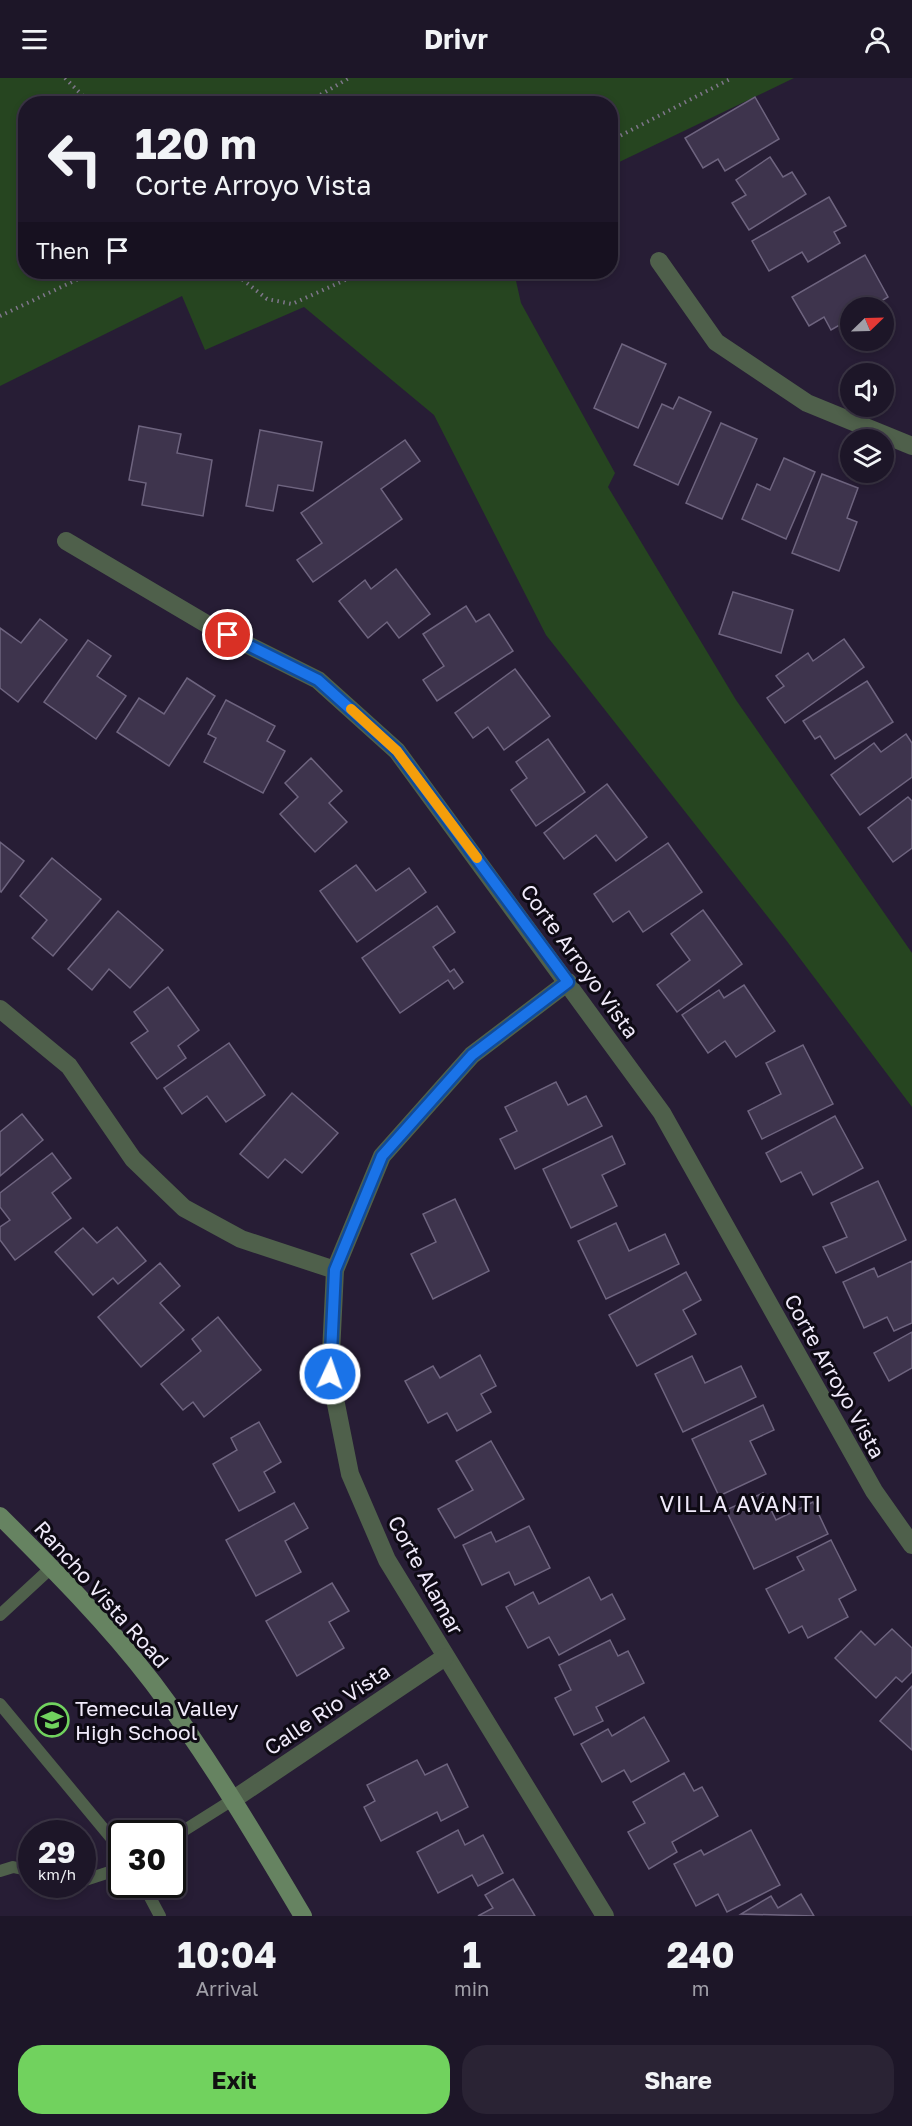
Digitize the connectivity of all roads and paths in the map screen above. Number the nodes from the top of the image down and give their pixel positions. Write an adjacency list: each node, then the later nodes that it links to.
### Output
1 (66, 78): 4 (path)
2 (349, 78): 5 (path)
3 (732, 78): 6 (path)
4 (83, 96)
5 (319, 96)
6 (618, 137)
7 (659, 261): 12 (street)
8 (78, 279): 11 (path)
9 (242, 279): 10 (path)
10 (347, 279)
11 (0, 316)
12 (912, 447)
13 (66, 541): 14 (street, Corte Arroyo Vista)
14 (568, 982): 16 (street, Corte Alamar); 18 (street, Corte Arroyo Vista)
15 (0, 1009): 16 (street)
16 (335, 1270): 21 (street, Corte Alamar)
17 (0, 1516): 19 (main road, Rancho Vista Road)
18 (912, 1545)
19 (52, 1567): 20 (lane); 23 (main road, Rancho Vista Road)
20 (0, 1615)
21 (445, 1657): 23 (street, Calle Rio Vista); 31 (street, Corte Alamar)
22 (0, 1704): 25 (lane)
23 (234, 1799): 24 (lane); 30 (main road, Rancho Vista Road)
24 (186, 1830)
25 (108, 1834)
26 (18, 1868): 27 (lane)
27 (0, 1871)
28 (150, 1898): 29 (lane)
29 (160, 1916)
30 (303, 1916)
31 (605, 1916)

